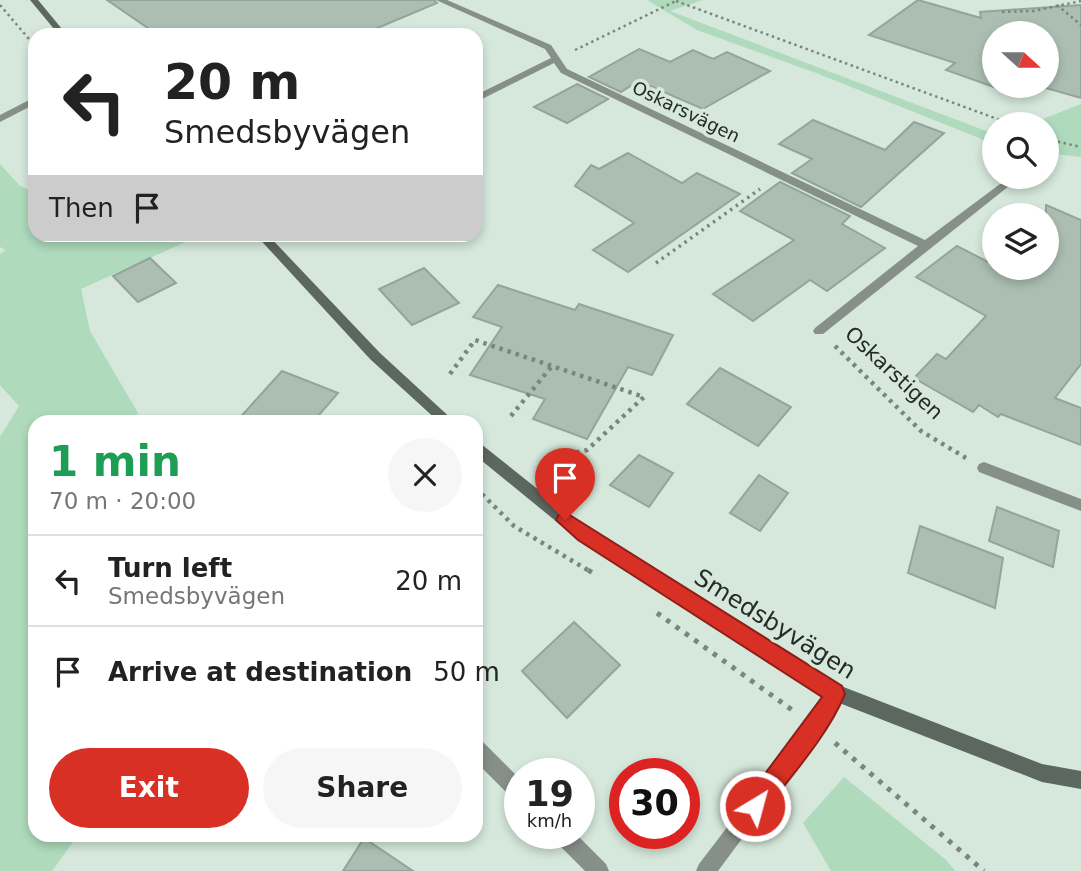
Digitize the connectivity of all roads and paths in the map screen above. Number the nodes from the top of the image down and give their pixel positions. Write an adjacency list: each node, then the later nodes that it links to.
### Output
1 (34, 0): 9 (main road)
2 (440, 0): 11 (street, Oskarsvägen)
3 (677, 1): 11 (path); 14 (path)
4 (1081, 1): 5 (path)
5 (1057, 4): 7 (path); 8 (path)
6 (0, 5): 10 (path)
7 (1002, 12)
8 (1081, 25)
9 (57, 28)
10 (28, 38)
11 (556, 59): 12 (street); 18 (street, Oskarsvägen)
12 (483, 96)
13 (28, 104): 15 (street)
14 (982, 114)
15 (0, 119)
16 (1059, 142): 17 (path)
17 (1081, 147)
18 (780, 175): 21 (street, Oskarsvägen); 22 (path)
19 (1000, 189): 21 (street, Oskarstigen)
20 (268, 242): 26 (main road)
21 (926, 245): 23 (street, Oskarstigen)
22 (656, 262)
23 (819, 331): 30 (path, Oskarstigen)
24 (552, 366): 25 (path); 27 (path); 29 (path)
25 (450, 374)
26 (439, 415)
27 (511, 416)
28 (483, 454): 35 (main road, Smedsbyvägen)
29 (566, 455)
30 (984, 468): 32 (street)
31 (483, 495): 33 (path)
32 (1081, 505)
33 (607, 582)
34 (650, 609): 36 (path)
35 (835, 694): 36 (street); 39 (main road, Smedsbyvägen)
36 (815, 726): 42 (street); 43 (path)
37 (483, 756): 38 (street)
38 (504, 776)
39 (1081, 780)
40 (577, 849): 41 (street)
41 (599, 871)
42 (705, 871)
43 (984, 871)

